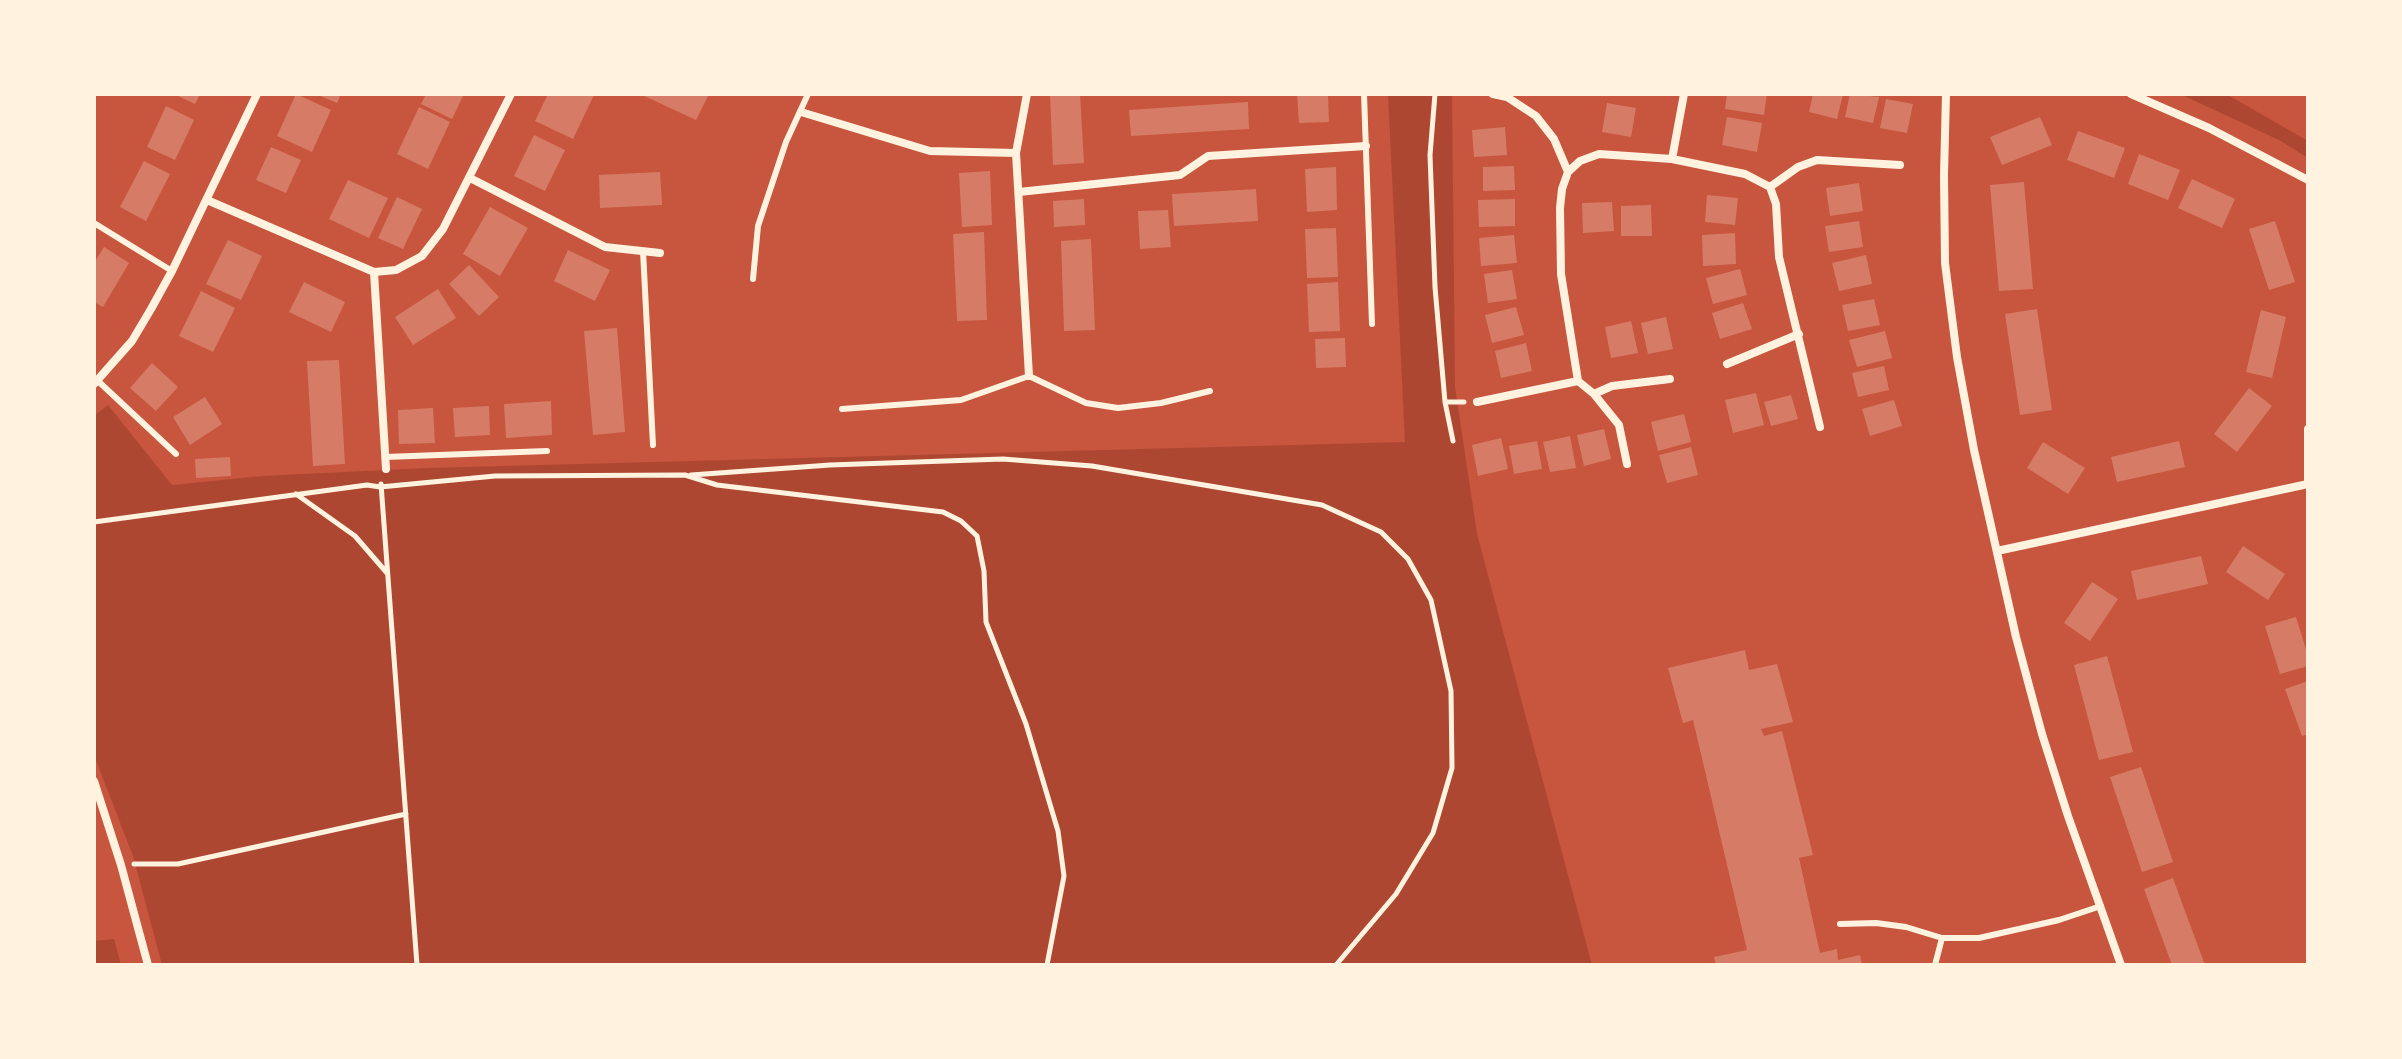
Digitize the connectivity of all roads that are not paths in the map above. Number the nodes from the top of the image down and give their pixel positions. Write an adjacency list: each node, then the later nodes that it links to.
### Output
1 (257, 94): 20 (street)
2 (511, 94): 16 (street)
3 (808, 94): 10 (lane)
4 (1027, 94): 12 (street)
5 (1364, 94): 11 (lane)
6 (1493, 94): 15 (street)
7 (1684, 94): 13 (street)
8 (1946, 94): 47 (street)
9 (2131, 94): 17 (street)
10 (801, 112): 12 (street); 26 (lane)
11 (1366, 146): 19 (street); 27 (lane)
12 (1016, 153): 19 (street)
13 (1672, 159): 15 (street); 18 (street)
14 (1900, 165): 18 (street)
15 (1568, 172): 32 (street)
16 (470, 178): 22 (street); 25 (street)
17 (2308, 180)
18 (1770, 187): 28 (street)
19 (1019, 192): 30 (street)
20 (207, 200): 24 (street); 25 (street)
21 (94, 223): 24 (lane)
22 (643, 251): 23 (street); 40 (lane)
23 (660, 253)
24 (172, 271): 33 (street)
25 (374, 272): 43 (street)
26 (753, 279)
27 (1372, 324)
28 (1799, 334): 29 (street); 38 (street)
29 (1727, 364)
30 (1029, 376): 34 (lane); 37 (lane)
31 (1670, 379): 35 (street)
32 (1578, 381): 35 (street); 36 (street)
33 (96, 383): 42 (lane)
34 (1210, 391)
35 (1594, 394): 44 (street)
36 (1477, 402)
37 (842, 409)
38 (1820, 427)
39 (2308, 429): 46 (street)
40 (653, 445)
41 (547, 451): 43 (lane)
42 (176, 454)
43 (385, 457): 45 (street)
44 (1627, 464)
45 (386, 469)
46 (2308, 484): 47 (street)
47 (1997, 551): 49 (street)
48 (95, 786): 52 (street)
49 (2101, 906): 51 (lane); 54 (street)
50 (1840, 924): 51 (lane)
51 (1942, 938): 53 (lane)
52 (148, 965)
53 (1935, 965)
54 (2121, 965)

